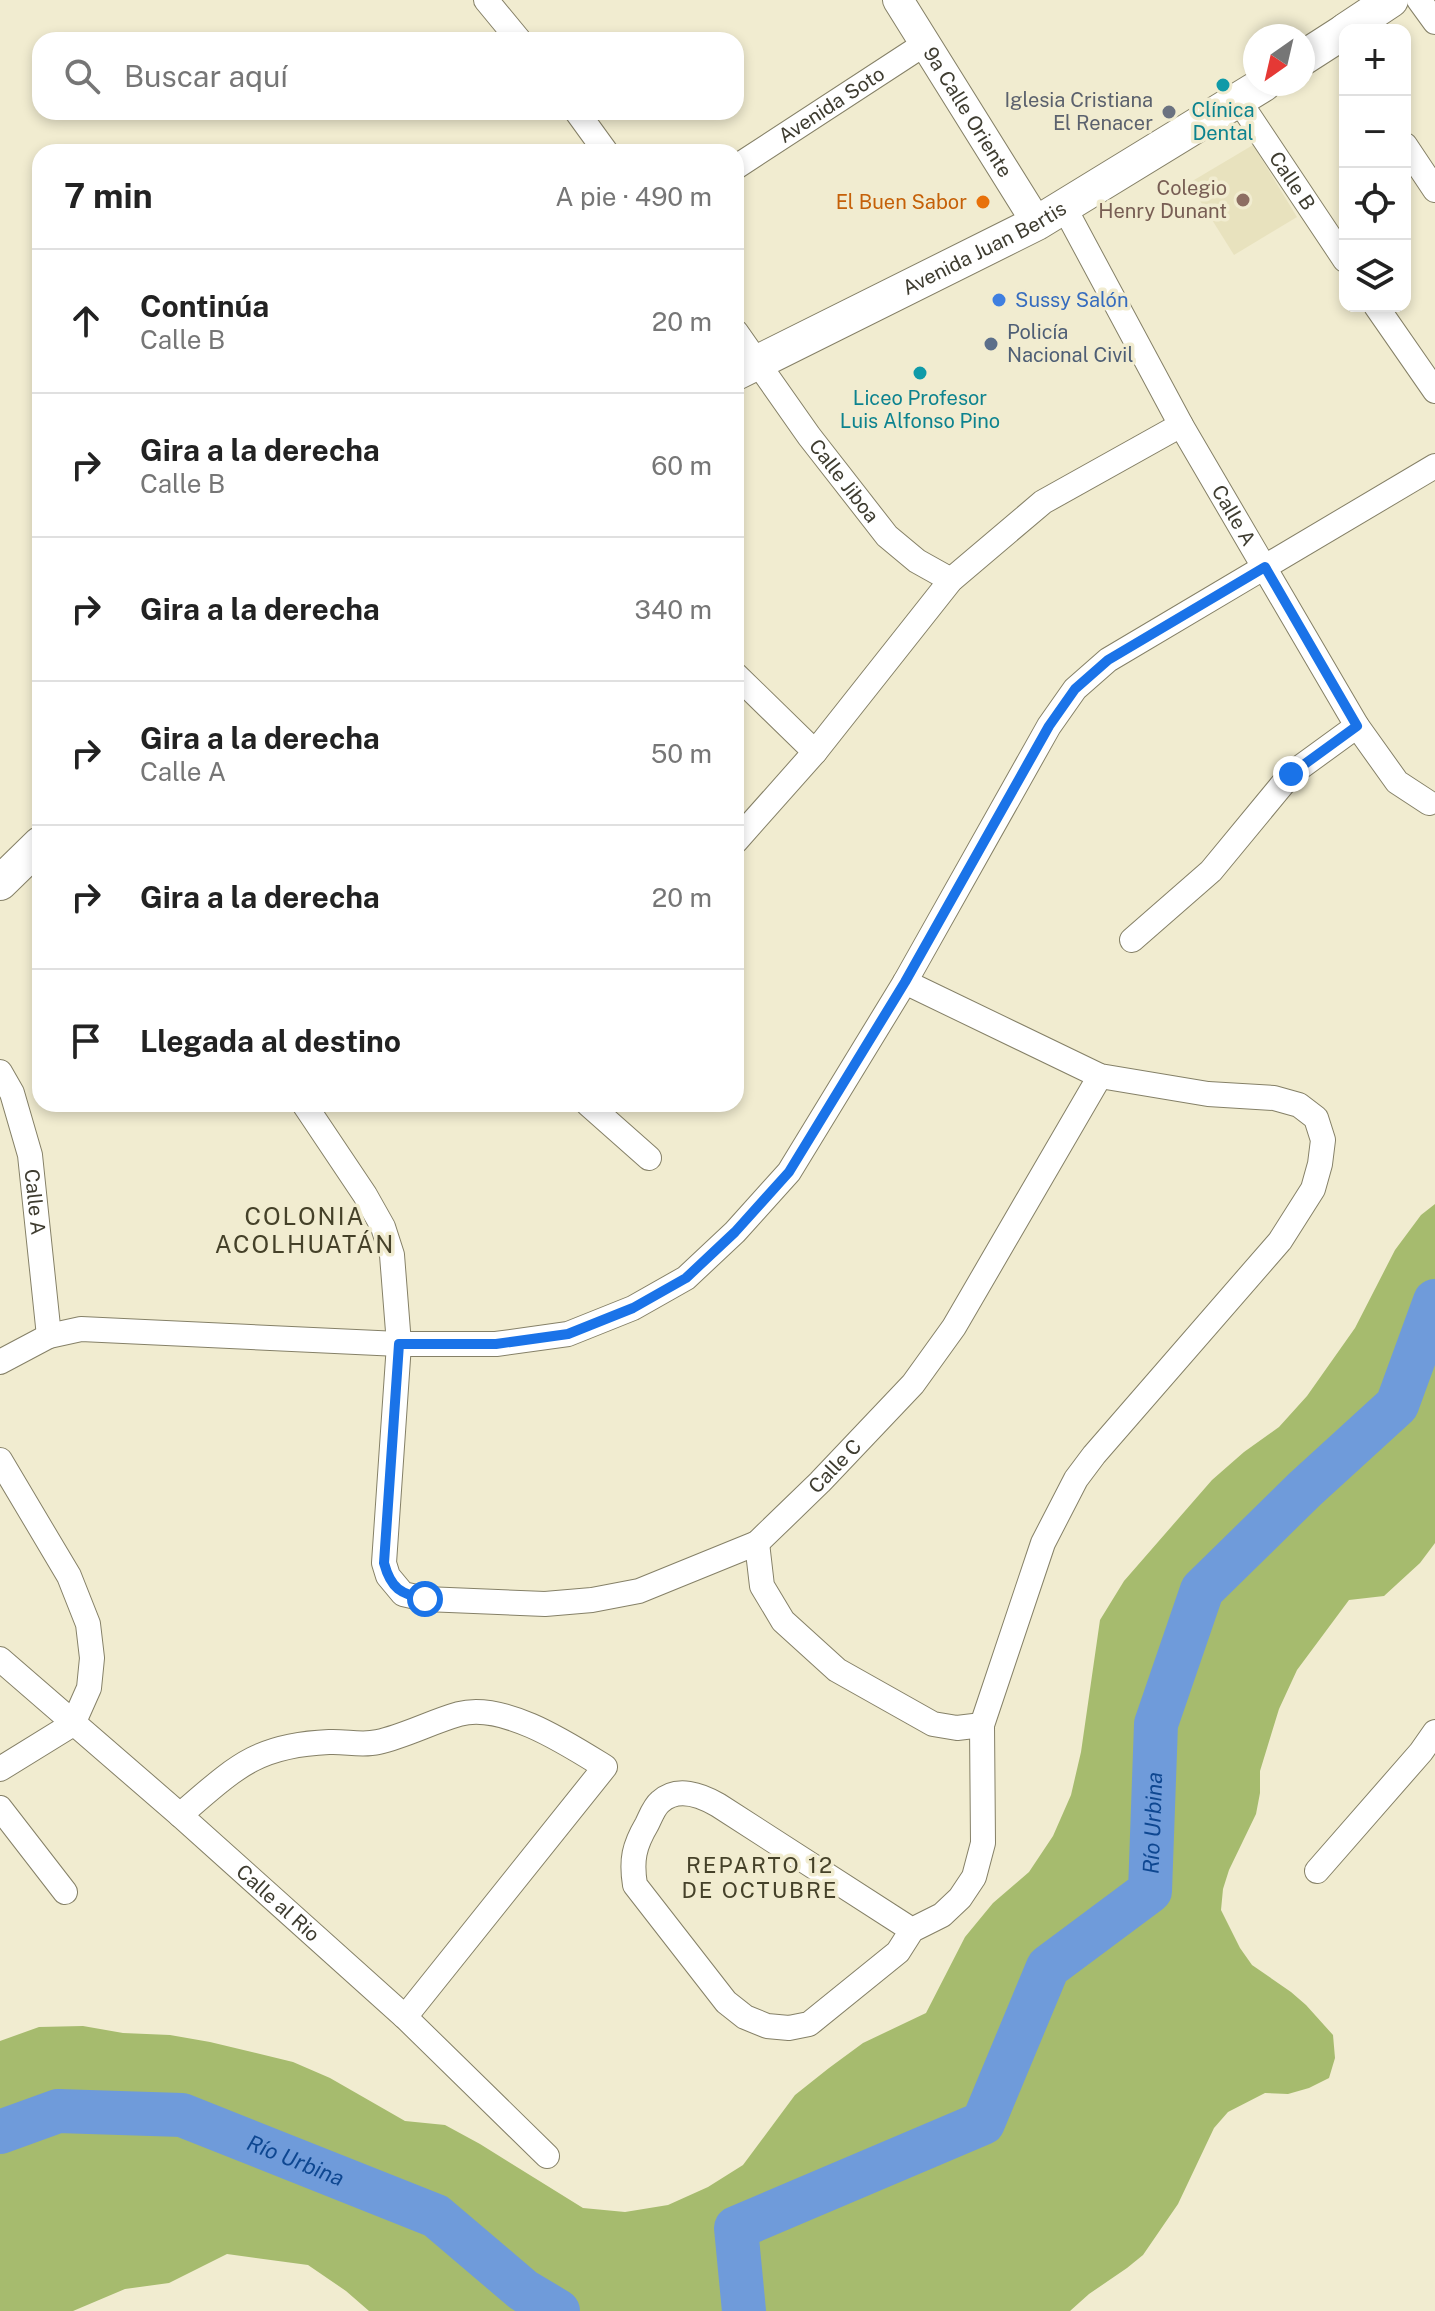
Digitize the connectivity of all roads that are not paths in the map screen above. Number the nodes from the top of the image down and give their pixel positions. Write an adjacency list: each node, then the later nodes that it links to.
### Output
1 (486, 0): 7 (street)
2 (898, 0): 9 (street, 9a Calle Oriente)
3 (1391, 0): 6 (main road)
4 (1419, 0): 5 (street)
5 (1435, 22)
6 (1361, 24)
7 (512, 32)
8 (1339, 40): 10 (main road)
9 (926, 43): 16 (street, Avenida Soto); 18 (street, 9a Calle Oriente)
10 (1315, 52)
11 (1244, 96): 18 (main road, Avenida Juan Bertis)
12 (1253, 96): 19 (street, Calle B)
13 (583, 120): 14 (street)
14 (600, 144)
15 (1411, 154): 17 (street)
16 (744, 162)
17 (1435, 190)
18 (1050, 215): 21 (main road, Avenida Juan Bertis); 23 (street, Calle A)
19 (1339, 249)
20 (1380, 312): 22 (street)
21 (747, 368): 26 (street, Calle Jiboa)
22 (1435, 391)
23 (1181, 425): 25 (street, Calle A); 26 (street)
24 (1435, 466): 25 (street)
25 (1265, 567): 28 (street, Calle A); 35 (street)
26 (951, 580): 29 (street)
27 (744, 683): 29 (street)
28 (1357, 726): 30 (street, Calle A); 34 (street)
29 (815, 752): 31 (street)
30 (1429, 803)
31 (744, 832)
32 (32, 852): 33 (main road)
33 (0, 883)
34 (1132, 940)
35 (905, 982): 37 (street); 42 (street)
36 (0, 1072): 41 (street, Calle A)
37 (1100, 1076): 45 (street, Calle C); 48 (street)
38 (309, 1112): 42 (street)
39 (597, 1112): 40 (street)
40 (649, 1158)
41 (49, 1336): 42 (street); 43 (street)
42 (399, 1344): 45 (street, Calle C)
43 (0, 1362)
44 (0, 1460): 47 (street)
45 (757, 1543): 48 (street)
46 (0, 1659): 47 (street, Calle al Rio)
47 (73, 1724): 50 (street); 52 (street, Calle al Rio)
48 (982, 1725): 55 (street)
49 (1435, 1732): 53 (street)
50 (0, 1769)
51 (0, 1808): 54 (street)
52 (180, 1815): 56 (street, Calle al Rio); 56 (street)
53 (1317, 1871)
54 (65, 1892)
55 (912, 1930): 55 (street)
56 (405, 2017): 57 (street, Calle al Rio)
57 (547, 2156)

